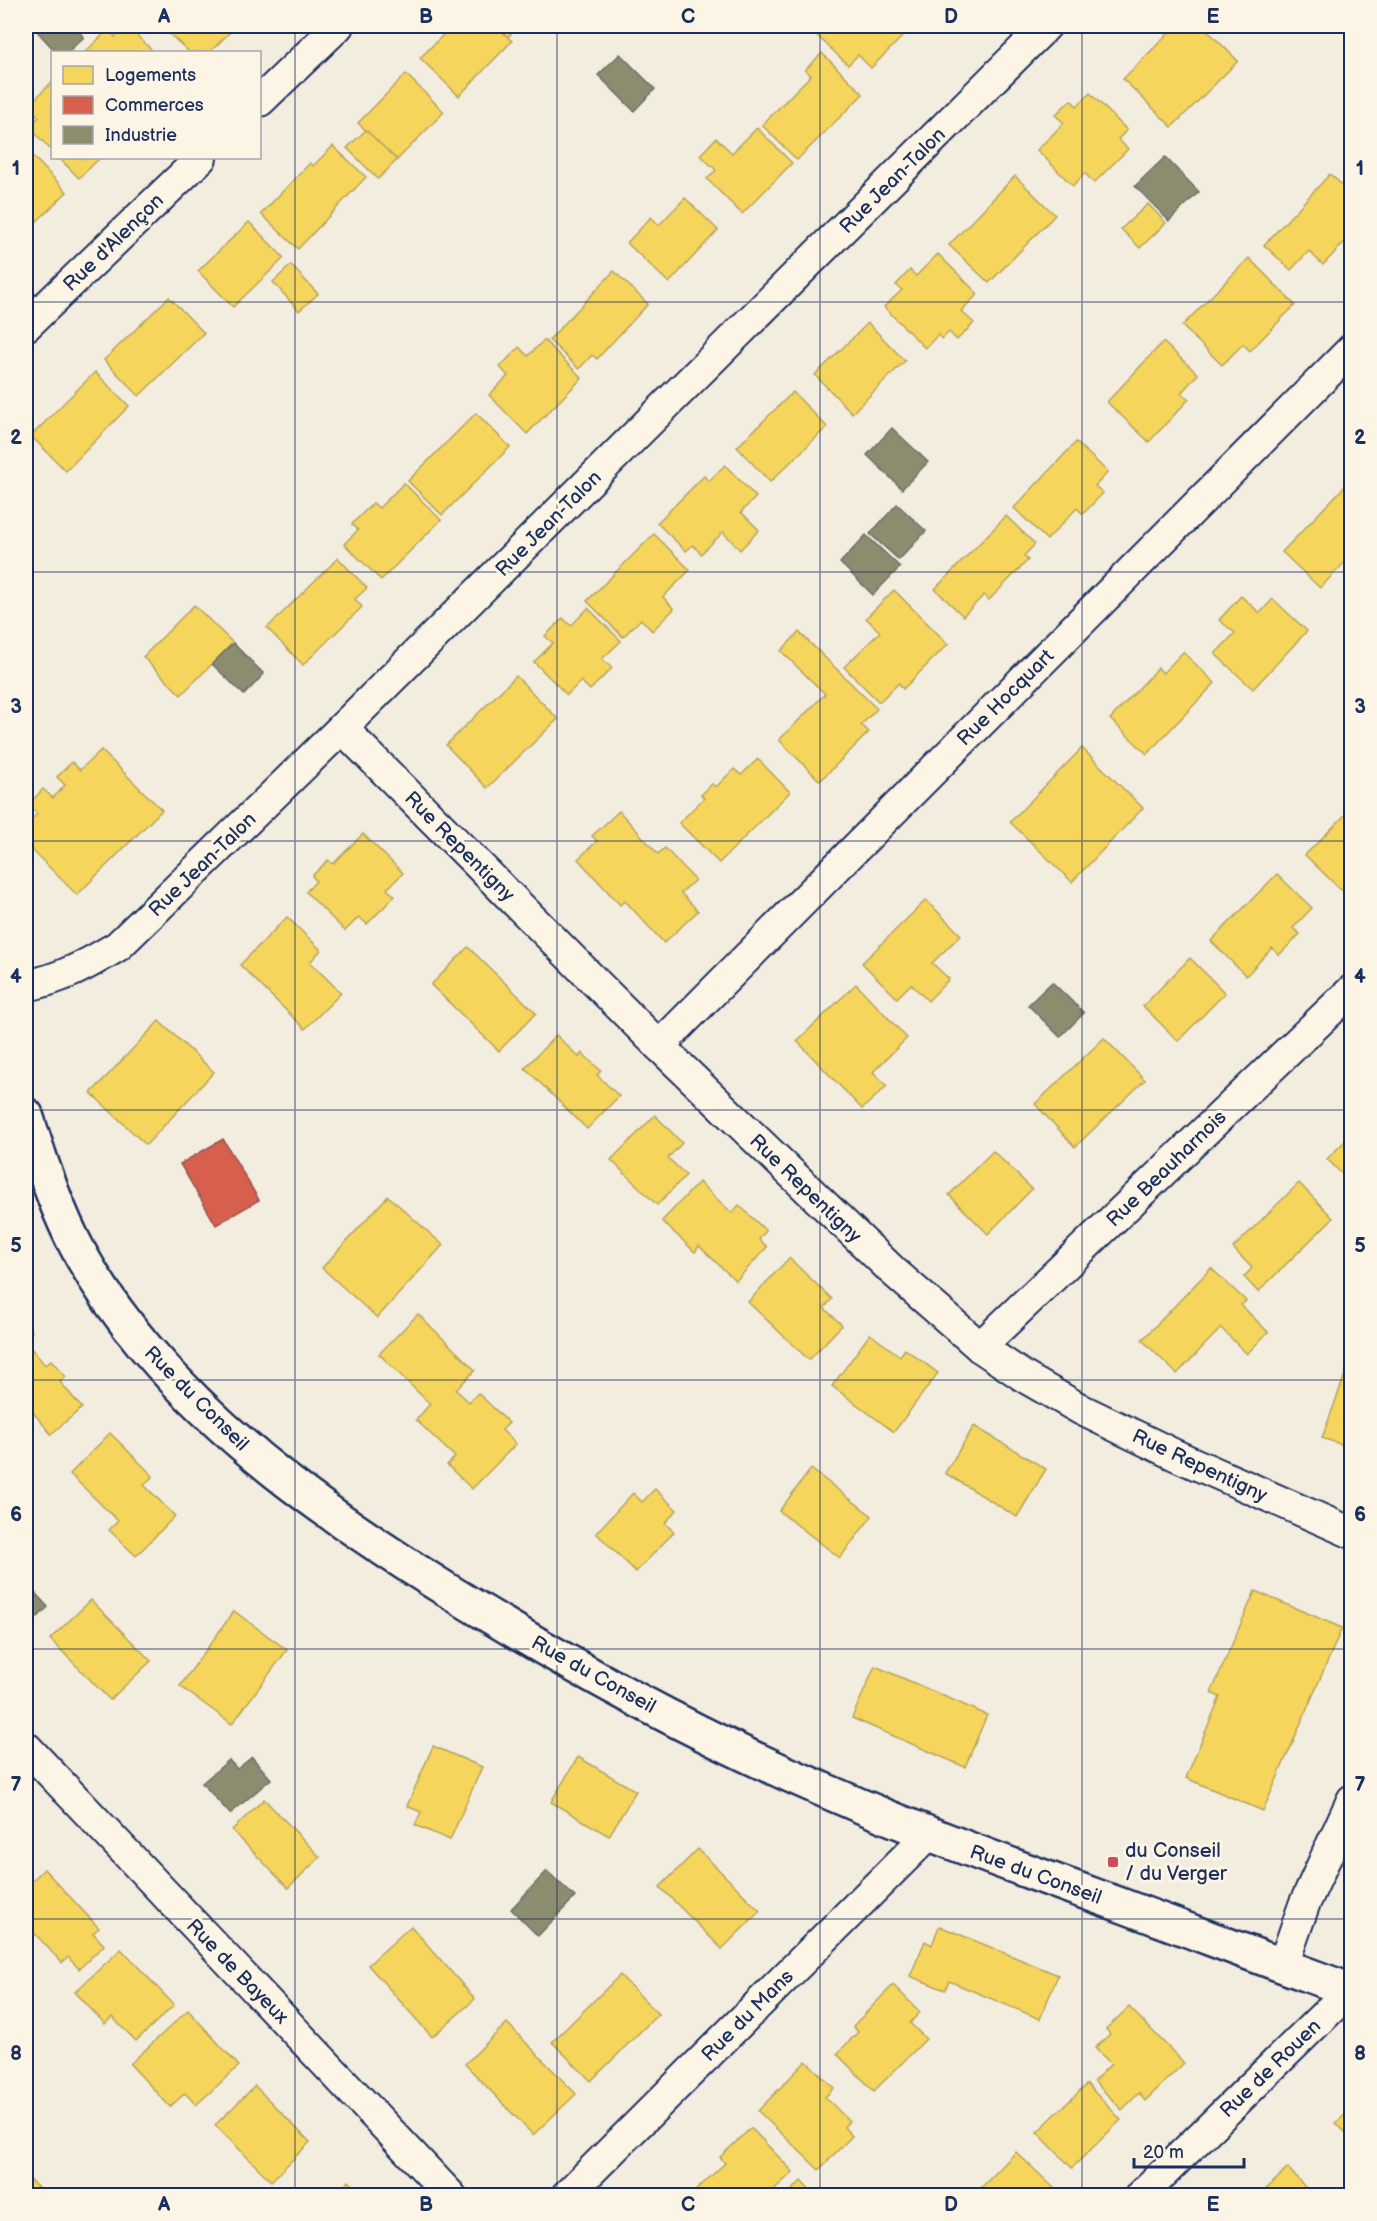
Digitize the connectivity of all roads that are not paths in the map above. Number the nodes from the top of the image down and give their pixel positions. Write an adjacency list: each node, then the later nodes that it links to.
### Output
1 (338, 26): 3 (street)
2 (1046, 26): 7 (street, Rue Jean-Talon)
3 (261, 100)
4 (200, 159): 5 (street, Rue d'Alençon)
5 (26, 326)
6 (1352, 349): 10 (street, Rue Hocquart)
7 (342, 728): 8 (street, Rue Jean-Talon); 10 (street, Rue Repentigny)
8 (26, 986)
9 (1352, 990): 12 (street, Rue Beauharnois)
10 (659, 1046): 12 (street, Rue Repentigny)
11 (26, 1115): 16 (street, Rue du Conseil)
12 (980, 1347): 13 (street, Rue Repentigny)
13 (1352, 1533)
14 (26, 1747): 19 (street, Rue de Bayeux)
15 (1352, 1800): 17 (street)
16 (929, 1834): 17 (street, Rue du Conseil); 20 (street, Rue du Mans)
17 (1283, 1965): 18 (street, Rue du Conseil)
18 (1351, 1990): 21 (street, Rue de Rouen)
19 (451, 2196)
20 (566, 2196)
21 (1140, 2196)

